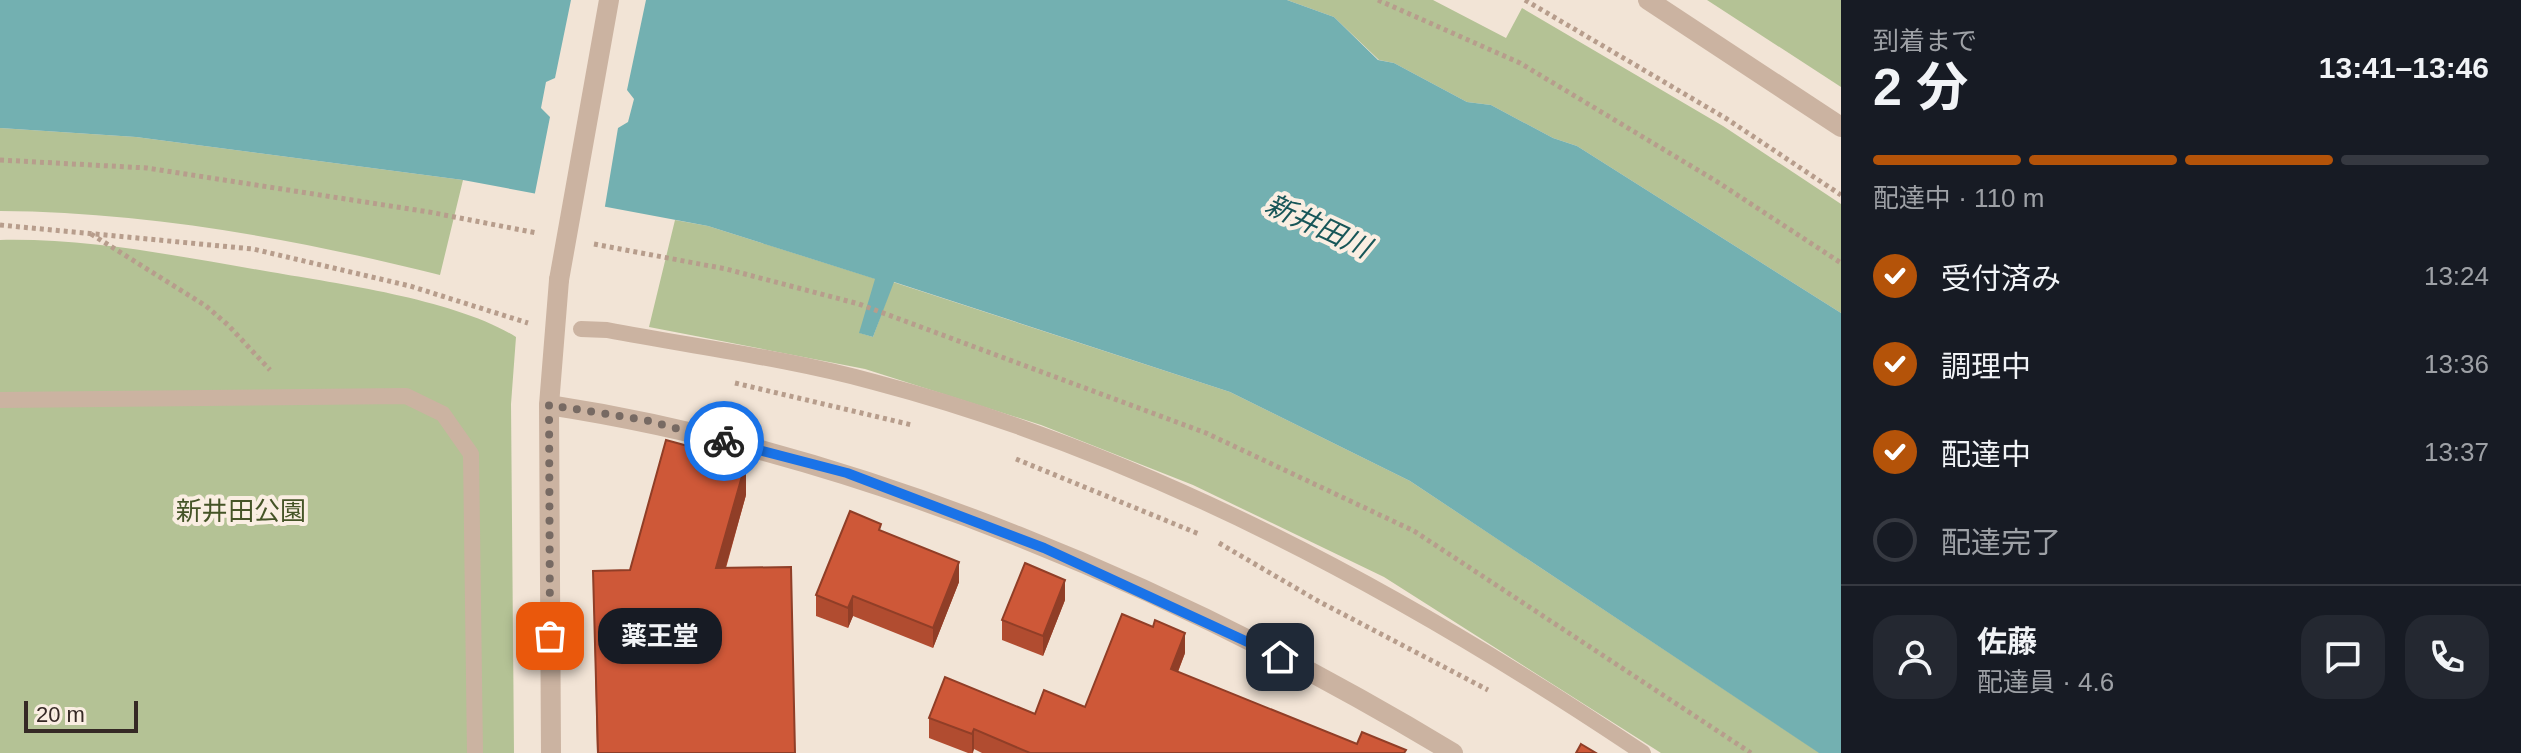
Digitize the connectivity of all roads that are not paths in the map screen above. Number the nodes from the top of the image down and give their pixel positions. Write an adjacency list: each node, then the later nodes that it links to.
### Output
1 (609, 0): 6 (street, bridge)
2 (1648, 0): 3 (street)
3 (1841, 127)
4 (581, 329): 10 (lane)
5 (0, 400): 7 (lane)
6 (549, 405): 8 (street); 9 (street)
7 (475, 753)
8 (551, 753)
9 (1452, 753)
10 (1643, 753)

